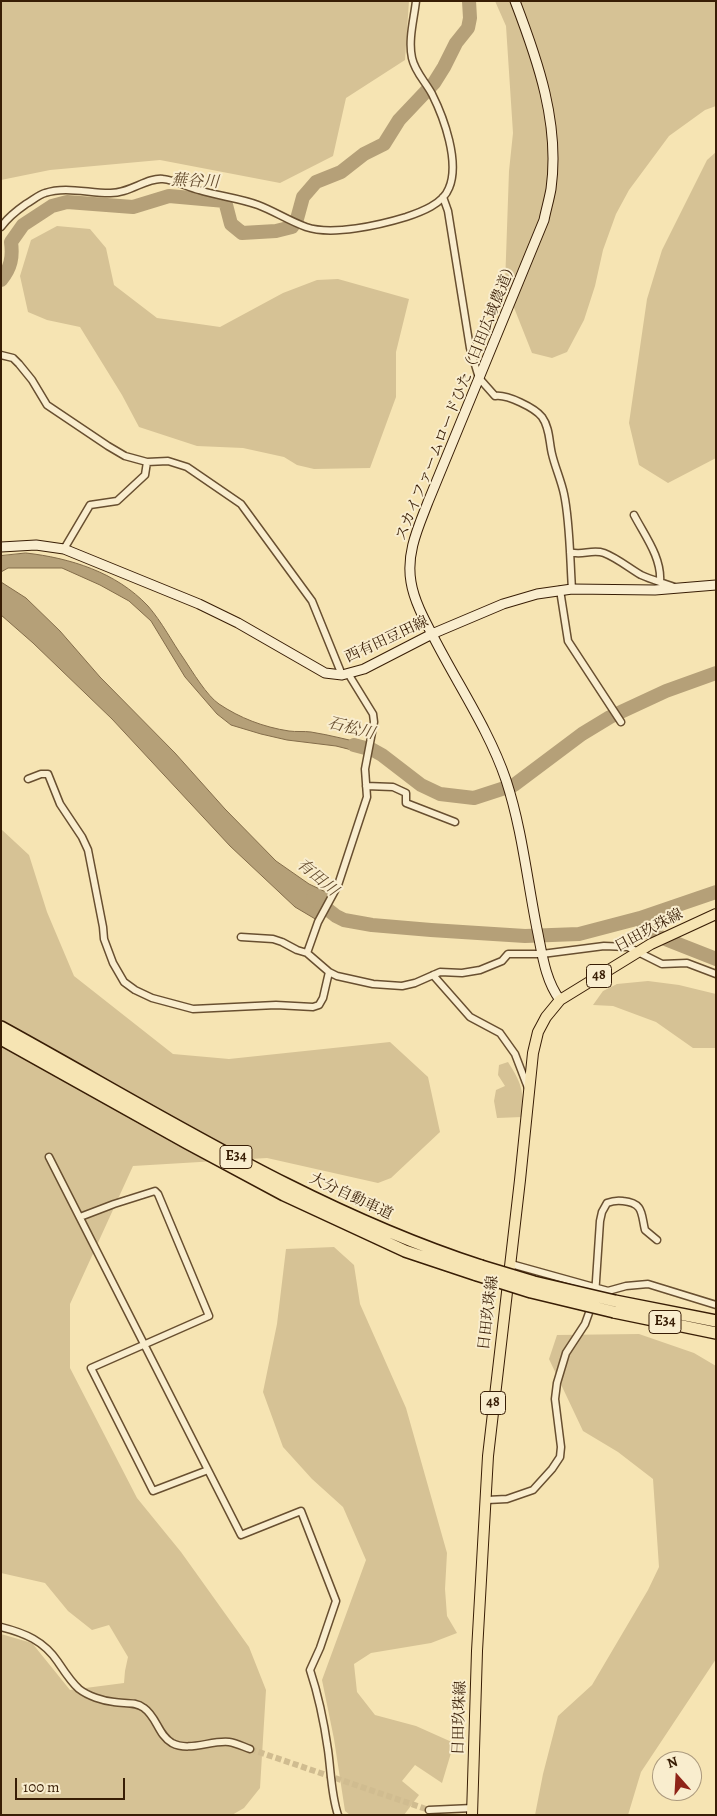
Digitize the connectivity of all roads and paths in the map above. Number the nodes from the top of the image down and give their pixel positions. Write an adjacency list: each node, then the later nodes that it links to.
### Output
1 (416, 1): 3 (street)
2 (515, 1): 6 (street, スカイファームロードひた（日田広域農道）)
3 (443, 197): 4 (street); 6 (street)
4 (1, 228)
5 (1, 355): 7 (street)
6 (479, 378): 11 (street); 17 (street, スカイファームロードひた（日田広域農道）)
7 (147, 462): 10 (street); 18 (street)
8 (634, 516): 12 (street)
9 (1, 547): 10 (street, 西有田豆田線)
10 (64, 549): 18 (street, 西有田豆田線)
11 (570, 552): 12 (street); 14 (street)
12 (660, 582): 15 (street)
13 (716, 585): 15 (street, 西有田豆田線)
14 (572, 589): 15 (street, 西有田豆田線); 16 (street, 西有田豆田線)
15 (680, 589)
16 (560, 590): 17 (street, 西有田豆田線); 19 (street)
17 (432, 634): 18 (street, 西有田豆田線); 27 (street, スカイファームロードひた（日田広域農道）)
18 (346, 675): 21 (street)
19 (621, 722)
20 (28, 779): 28 (street)
21 (366, 786): 22 (street); 26 (street)
22 (455, 822)
23 (716, 914): 25 (main road, 日田玖珠線 / 48)
24 (241, 938): 26 (street)
25 (638, 951): 27 (street); 29 (street); 31 (main road, 日田玖珠線 / 48)
26 (307, 953): 28 (street)
27 (542, 954): 30 (street); 31 (street, スカイファームロードひた（日田広域農道）)
28 (330, 972): 30 (street)
29 (716, 974)
30 (433, 976): 34 (street)
31 (560, 1000): 34 (main road, 日田玖珠線 / 48)
32 (1, 1027): 39 (highway, 大分自動車道 / E34)
33 (1, 1039): 39 (highway, 大分自動車道 / E34)
34 (529, 1091): 38 (main road, 日田玖珠線 / 48)
35 (49, 1157): 36 (street)
36 (80, 1217): 45 (street); 45 (street)
37 (657, 1240): 40 (street)
38 (510, 1264): 40 (street); 47 (main road, 日田玖珠線 / 48)
39 (479, 1270): 42 (highway, 大分自動車道 / E34, bridge)
40 (596, 1288): 41 (street); 47 (street)
41 (716, 1305)
42 (614, 1307): 43 (highway, 大分自動車道 / E34); 44 (highway, 大分自動車道 / E34)
43 (716, 1321)
44 (716, 1333)
45 (145, 1345): 46 (street); 46 (street)
46 (208, 1470): 52 (street)
47 (486, 1500): 51 (main road, 日田玖珠線 / 48)
48 (1, 1627): 49 (street)
49 (250, 1749)
50 (429, 1810): 51 (street)
51 (472, 1811)
52 (338, 1815)

